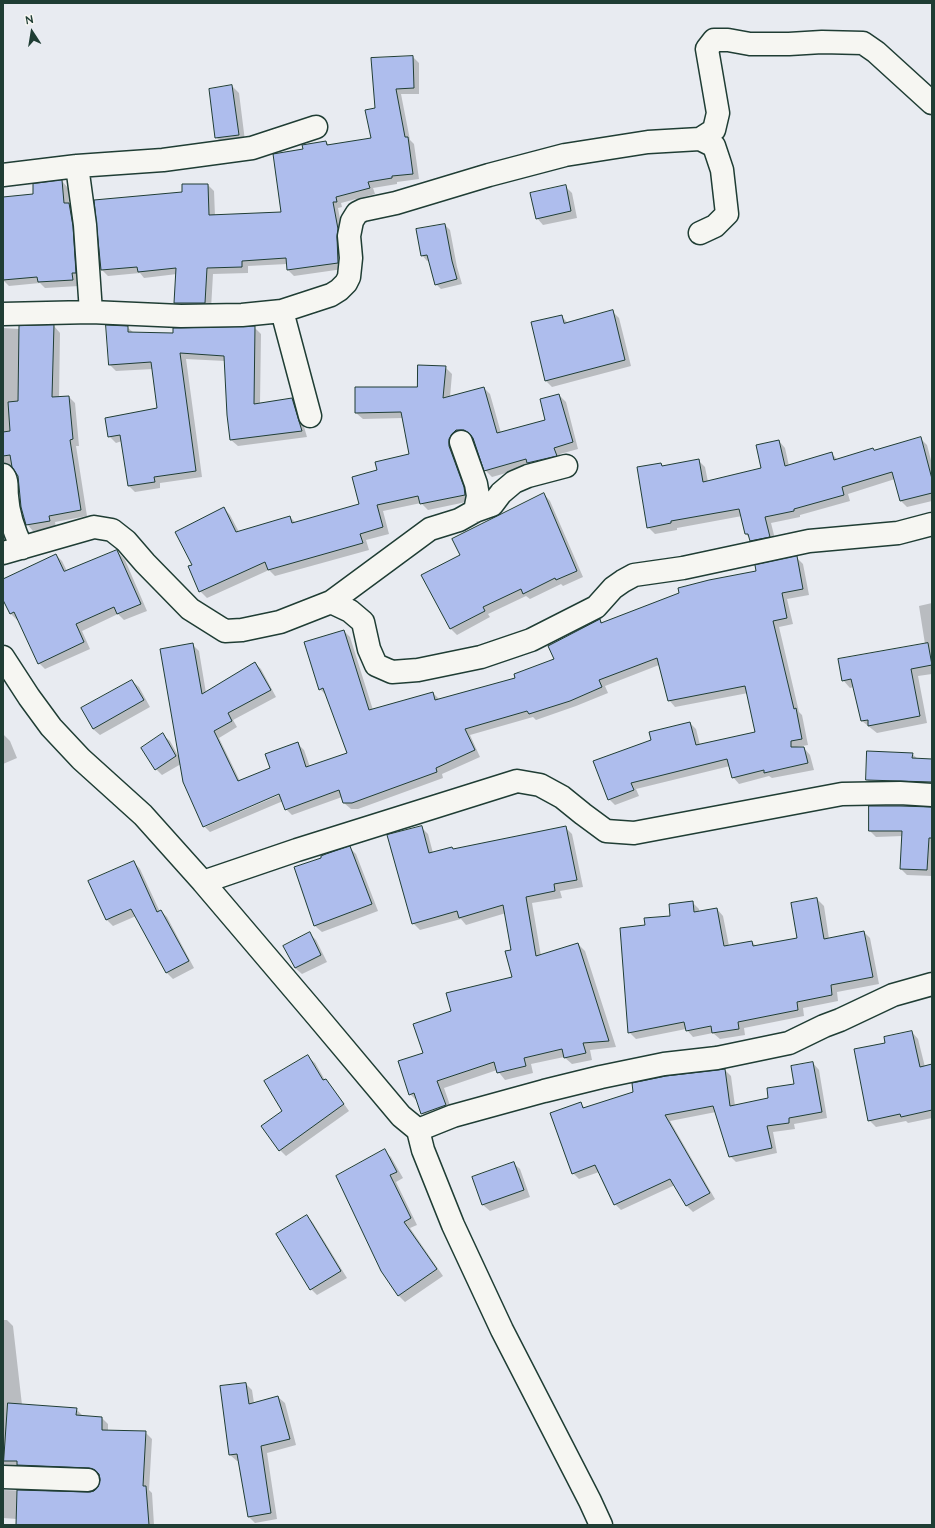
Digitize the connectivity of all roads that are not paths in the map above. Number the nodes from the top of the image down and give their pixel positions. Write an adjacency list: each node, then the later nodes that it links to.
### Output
1 (932, 103): 3 (street)
2 (316, 127): 4 (street)
3 (700, 139): 6 (street); 7 (street)
4 (77, 166): 5 (street); 8 (street)
5 (3, 175)
6 (700, 233)
7 (282, 310): 8 (street); 10 (street)
8 (91, 312): 9 (street)
9 (3, 314)
10 (310, 416)
11 (461, 442): 14 (street)
12 (566, 466): 14 (street)
13 (3, 475): 16 (street)
14 (476, 511): 17 (street)
15 (932, 524): 17 (street)
16 (12, 550): 17 (street)
17 (331, 602)
18 (3, 656): 20 (street)
19 (932, 795): 20 (street)
20 (203, 882): 22 (street)
21 (932, 984): 22 (street)
22 (418, 1130): 25 (street)
23 (3, 1477): 24 (street)
24 (88, 1480)
25 (601, 1525)

